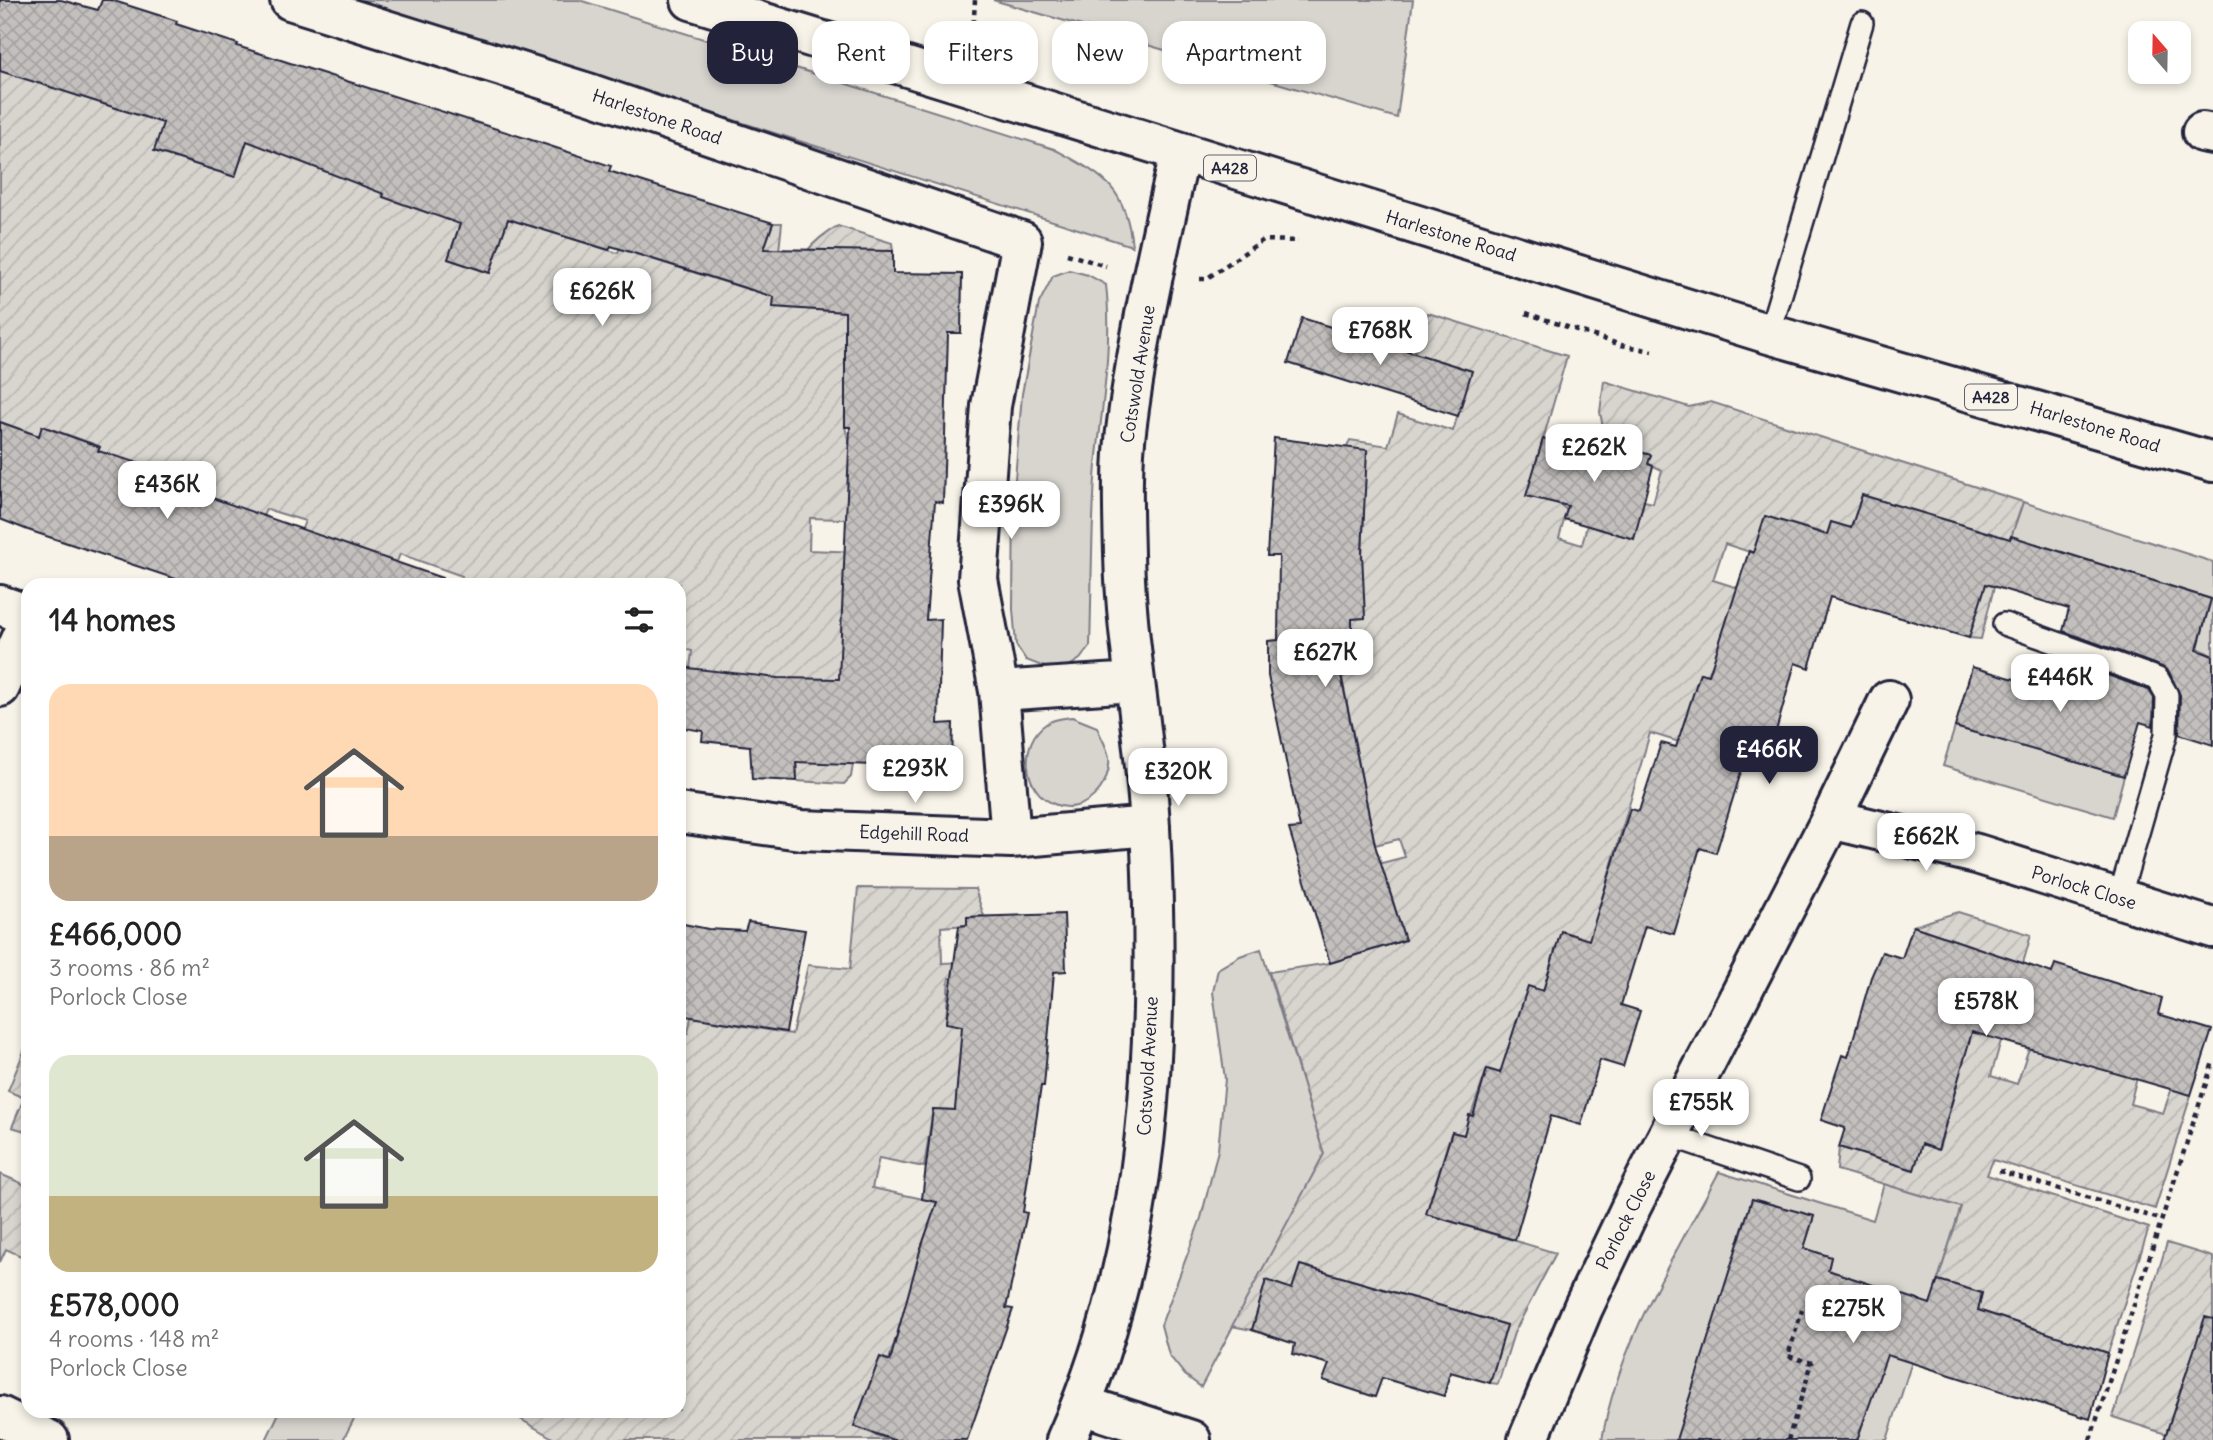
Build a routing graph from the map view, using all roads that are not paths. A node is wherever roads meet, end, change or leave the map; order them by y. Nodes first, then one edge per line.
1 (290, 0) edge
2 (691, 0) edge
3 (1862, 23) dead end
4 (1180, 153) junction
5 (1769, 334) junction
6 (2213, 462) edge
7 (0, 605) edge
8 (21, 612) edge
9 (2004, 624) dead end
10 (21, 640) edge
11 (1133, 682) junction
12 (0, 687) edge
13 (999, 691) junction
14 (1889, 700) dead end
15 (686, 814) edge
16 (1831, 819) junction
17 (1150, 826) junction
18 (1011, 838) junction
19 (2119, 899) junction
20 (2213, 928) edge
21 (1669, 1135) junction
22 (1799, 1179) dead end
23 (1082, 1405) junction
24 (0, 1416) edge
25 (49, 1440) edge
26 (1066, 1440) edge
27 (1191, 1440) edge
28 (1528, 1440) edge

1 - 13 street, Harlestone Road
2 - 4 street, Harlestone Road / A428
3 - 5 lane
4 - 5 street, Harlestone Road / A428
4 - 11 street, Cotswold Avenue
5 - 6 street, Harlestone Road / A428
7 - 8 street
9 - 19 lane
10 - 12 street
11 - 13 street
11 - 17 street, Cotswold Avenue
13 - 18 street
14 - 16 street, Porlock Close
15 - 18 street, Edgehill Road
16 - 19 street, Porlock Close
16 - 21 street, Porlock Close
17 - 18 street, Edgehill Road
17 - 23 street, Cotswold Avenue
19 - 20 street, Porlock Close
21 - 22 lane
21 - 28 street, Porlock Close
23 - 26 street, Cotswold Avenue
23 - 27 street
24 - 25 street

